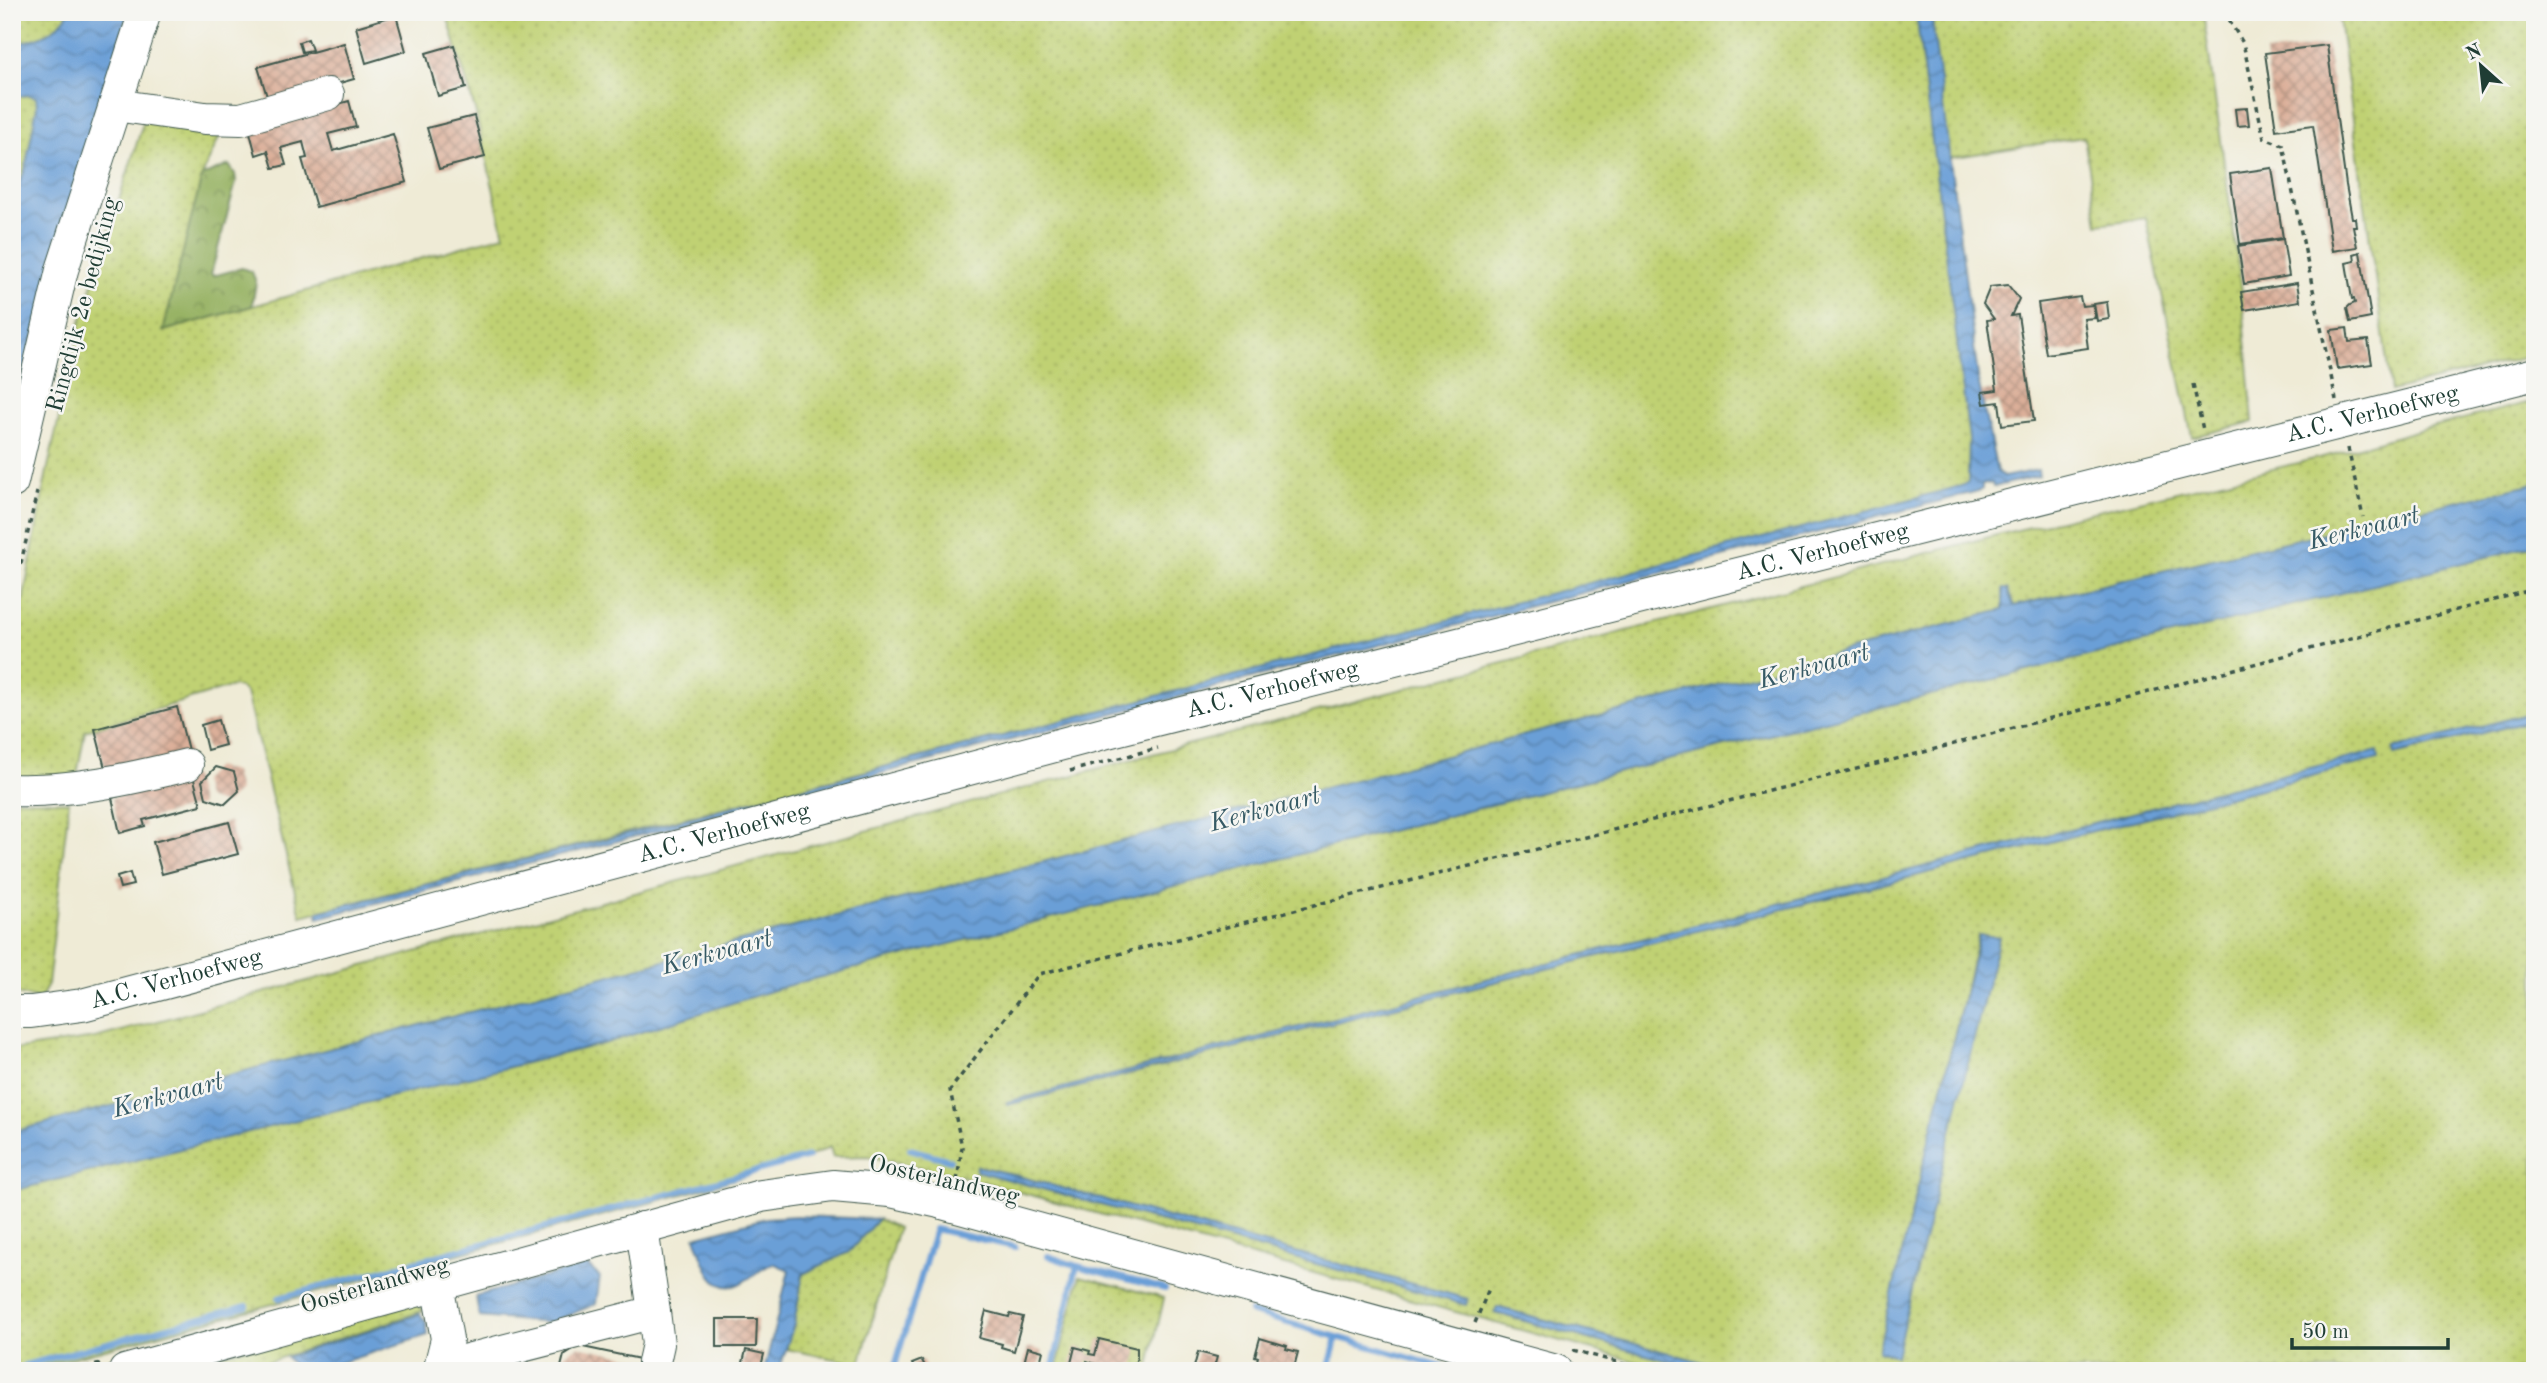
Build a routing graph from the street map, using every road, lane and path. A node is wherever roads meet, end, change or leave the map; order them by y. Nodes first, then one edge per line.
1 (145, 12) edge
2 (2224, 12) edge
3 (328, 94) dead end
4 (115, 105) junction
5 (2535, 374) edge
6 (2193, 384) dead end
7 (2340, 423) junction
8 (2204, 431) dead end
9 (26, 482) edge
10 (2363, 517) dead end
11 (2535, 589) edge
12 (12, 603) edge
13 (187, 765) dead end
14 (12, 790) edge
15 (12, 1012) edge
16 (952, 1188) junction
17 (642, 1228) junction
18 (437, 1284) junction
19 (1490, 1286) dead end
20 (654, 1312) junction
21 (1479, 1314) dead end
22 (1562, 1360) edge
23 (654, 1362) dead end
24 (114, 1367) edge
25 (436, 1370) edge
26 (76, 1371) edge
27 (1649, 1371) edge

1 - 4 street, Ringdijk 2e bedijking
2 - 7 path
3 - 4 street
4 - 9 street, Ringdijk 2e bedijking
5 - 7 street, A.C. Verhoefweg
6 - 8 path
7 - 10 path
7 - 15 street, A.C. Verhoefweg
9 - 12 path
11 - 16 path
13 - 14 street
16 - 17 street, Oosterlandweg
16 - 22 street, Oosterlandweg
17 - 18 street, Oosterlandweg
17 - 20 street
18 - 24 street, Oosterlandweg
18 - 25 street
19 - 21 path
20 - 23 street
20 - 25 street
22 - 27 path
24 - 26 path

